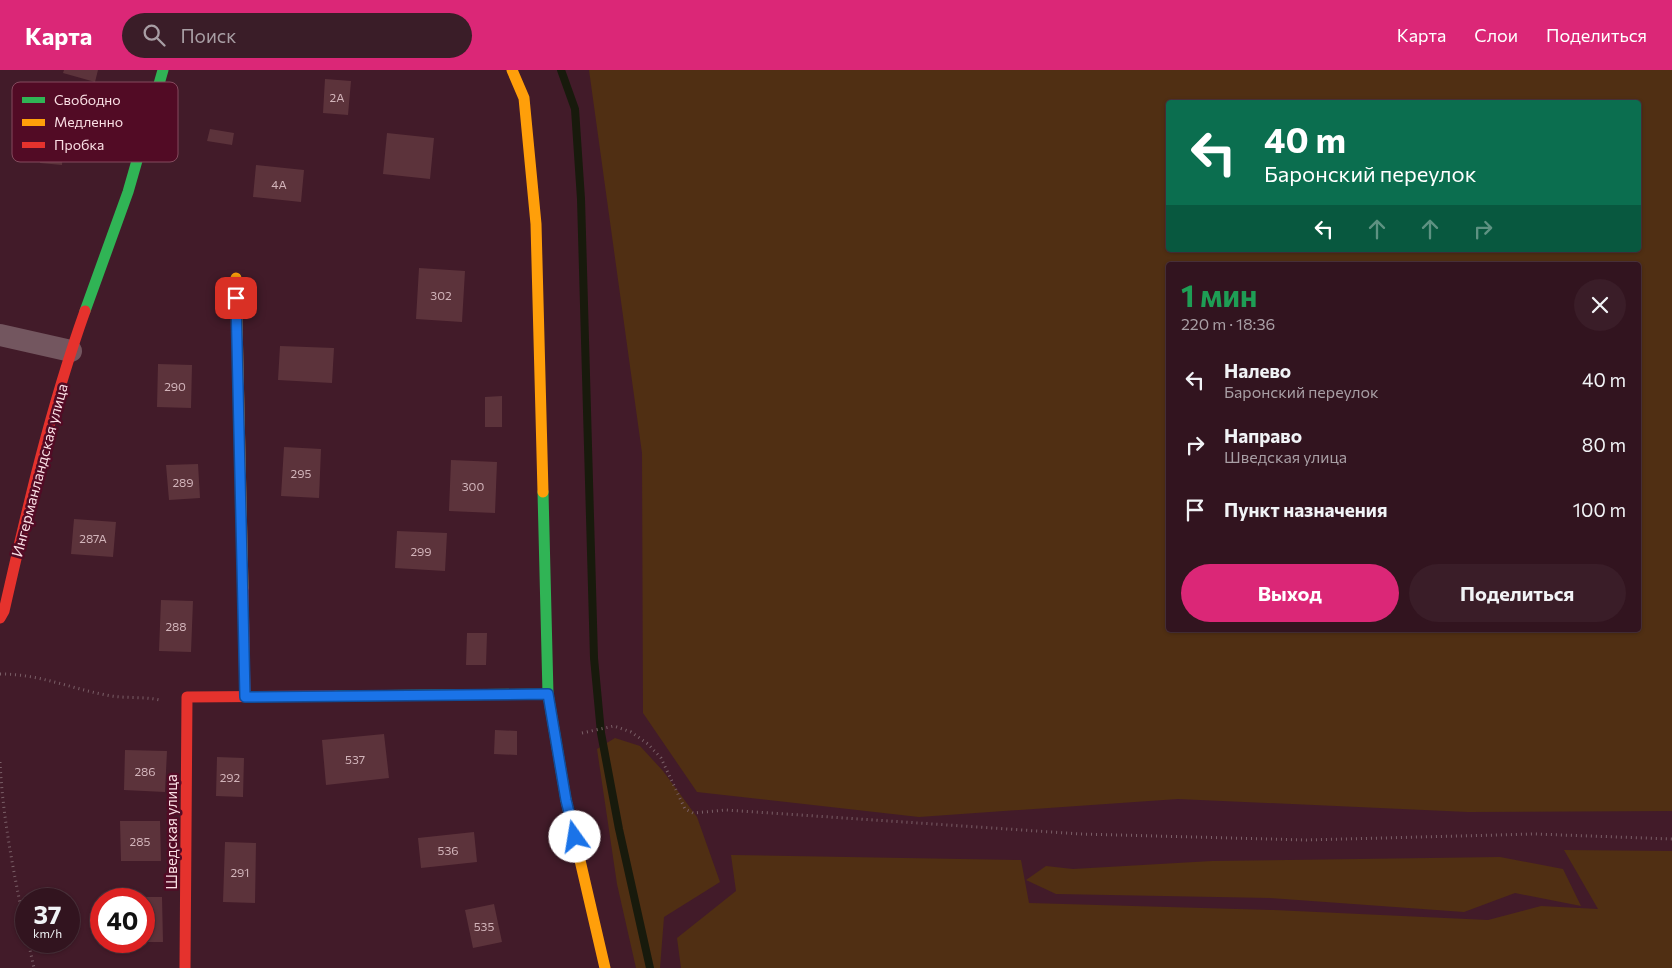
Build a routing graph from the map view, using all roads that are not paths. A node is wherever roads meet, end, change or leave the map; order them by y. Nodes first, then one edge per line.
1 (512, 70) edge
2 (137, 162) edge
3 (236, 278) dead end
4 (0, 335) edge
5 (71, 351) junction
6 (0, 618) edge
7 (548, 694) junction
8 (245, 697) junction
9 (186, 968) edge
10 (605, 968) edge

1 - 7 street
2 - 5 street, Ингерманландская улица
3 - 8 street
4 - 5 street
5 - 6 street, Ингерманландская улица
7 - 8 street
7 - 10 street
8 - 9 street, Шведская улица

